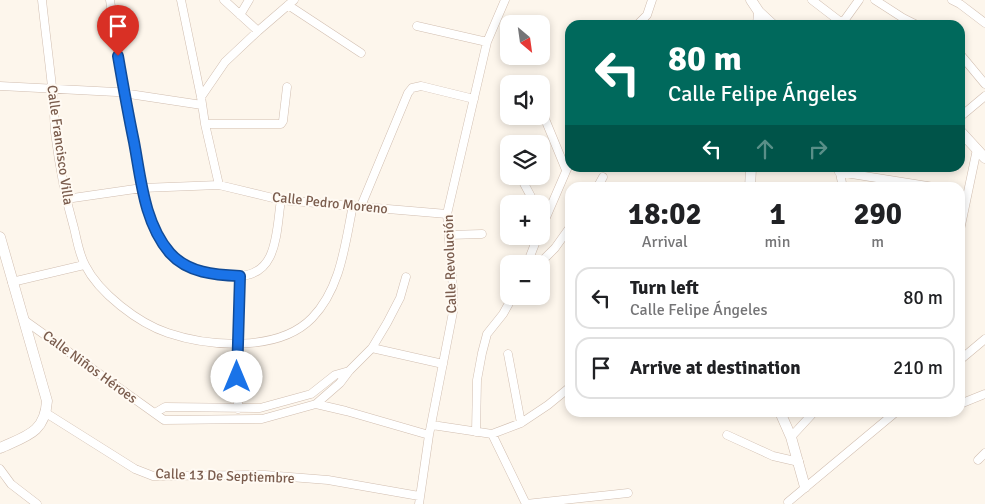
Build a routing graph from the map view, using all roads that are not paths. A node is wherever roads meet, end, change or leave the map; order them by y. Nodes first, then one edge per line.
1 (42, 0) edge
2 (110, 0) edge
3 (181, 0) edge
4 (224, 0) edge
5 (249, 0) edge
6 (505, 0) edge
7 (652, 0) edge
8 (751, 0) edge
9 (812, 0) edge
10 (859, 0) edge
11 (875, 0) edge
12 (952, 0) edge
13 (291, 3) edge
14 (759, 12) junction
15 (240, 15) junction
16 (642, 20) edge
17 (758, 20) edge
18 (768, 20) edge
19 (837, 20) edge
20 (845, 20) edge
21 (907, 20) edge
22 (985, 23) edge
23 (417, 26) dead end
24 (258, 31) junction
25 (488, 42) junction
26 (361, 53) dead end
27 (965, 60) edge
28 (985, 84) edge
29 (0, 86) edge
30 (287, 87) dead end
31 (52, 88) junction
32 (124, 93) junction
33 (985, 96) edge
34 (474, 99) junction
35 (202, 101) junction
36 (965, 113) edge
37 (205, 124) junction
38 (547, 125) edge
39 (965, 136) edge
40 (977, 149) junction
41 (985, 158) edge
42 (565, 168) edge
43 (565, 172) edge
44 (850, 172) edge
45 (603, 178) dead end
46 (601, 182) edge
47 (906, 182) edge
48 (219, 185) junction
49 (965, 185) edge
50 (142, 188) junction
51 (66, 199) junction
52 (281, 200) junction
53 (550, 203) edge
54 (357, 206) junction
55 (447, 214) junction
56 (449, 234) junction
57 (482, 234) dead end
58 (565, 234) edge
59 (0, 237) edge
60 (549, 255) edge
61 (84, 265) junction
62 (240, 276) junction
63 (406, 277) dead end
64 (12, 282) junction
65 (508, 305) edge
66 (24, 320) junction
67 (985, 339) edge
68 (237, 345) junction
69 (372, 348) junction
70 (508, 354) dead end
71 (965, 356) edge
72 (444, 364) junction
73 (349, 371) junction
74 (565, 391) edge
75 (985, 394) edge
76 (965, 402) edge
77 (316, 404) junction
78 (238, 409) junction
79 (46, 413) junction
80 (155, 413) junction
81 (782, 417) edge
82 (809, 417) edge
83 (890, 417) edge
84 (521, 423) junction
85 (432, 426) junction
86 (476, 432) junction
87 (492, 434) junction
88 (429, 435) junction
89 (727, 435) dead end
90 (791, 437) junction
91 (0, 448) edge
92 (985, 453) edge
93 (978, 460) dead end
94 (799, 462) junction
95 (0, 469) edge
96 (805, 487) junction
97 (628, 493) dead end
98 (419, 500) edge
99 (788, 502) dead end
100 (37, 504) edge
101 (526, 504) edge

1 - 31 street, Calle Francisco Villa
2 - 32 street
3 - 35 street
4 - 15 street
5 - 15 street
6 - 25 street, Calle Revolución
7 - 16 street
8 - 14 street
9 - 19 street
10 - 20 street
11 - 21 street
12 - 22 street
13 - 24 street
13 - 26 street
14 - 17 street
14 - 18 street
15 - 24 street
23 - 25 street
24 - 35 street
25 - 34 street, Calle Revolución
27 - 28 street
29 - 31 street
30 - 37 street
31 - 32 street
31 - 51 street, Calle Francisco Villa
32 - 35 street
32 - 50 street
33 - 36 street
34 - 54 street, Calle Francisco Villa
34 - 55 street, Calle Revolución
35 - 37 street
37 - 48 street
38 - 42 street
39 - 40 street
40 - 41 street
40 - 49 street
43 - 53 street
44 - 47 street
45 - 46 street
48 - 50 street, Calle Pedro Moreno
48 - 52 street, Calle Pedro Moreno
50 - 51 street, Calle Pedro Moreno
50 - 62 street
51 - 61 street, Calle Francisco Villa
52 - 54 street, Calle Pedro Moreno
52 - 62 street
54 - 55 street, Calle Pedro Moreno
54 - 68 street, Calle Francisco Villa
55 - 56 street, Calle Revolución
56 - 57 street
56 - 72 street, Calle Revolución
58 - 60 street
59 - 64 street
61 - 64 street
61 - 68 street, Calle Francisco Villa
62 - 68 street
63 - 69 street, Calle Niños Héroes
64 - 66 street
65 - 86 street
66 - 79 street
66 - 80 street, Calle Niños Héroes
67 - 71 street
68 - 78 street
69 - 72 street
69 - 73 street, Calle Niños Héroes
70 - 84 street
72 - 85 street, Calle Revolución
73 - 77 street, Calle Niños Héroes
73 - 78 street, Calle Niños Héroes
74 - 84 street
75 - 76 street
77 - 80 street, Calle Niños Héroes
77 - 88 street
78 - 80 street, Calle Niños Héroes
79 - 91 street
79 - 98 street, Calle 13 De Septiembre
81 - 90 street
82 - 90 street
83 - 96 street
84 - 87 street
85 - 86 street
85 - 88 street, Calle Revolución
86 - 87 street
87 - 101 street
88 - 98 street, Calle Revolución
89 - 94 street
90 - 94 street
92 - 93 street
94 - 96 street
95 - 100 street
96 - 99 street
97 - 101 street

